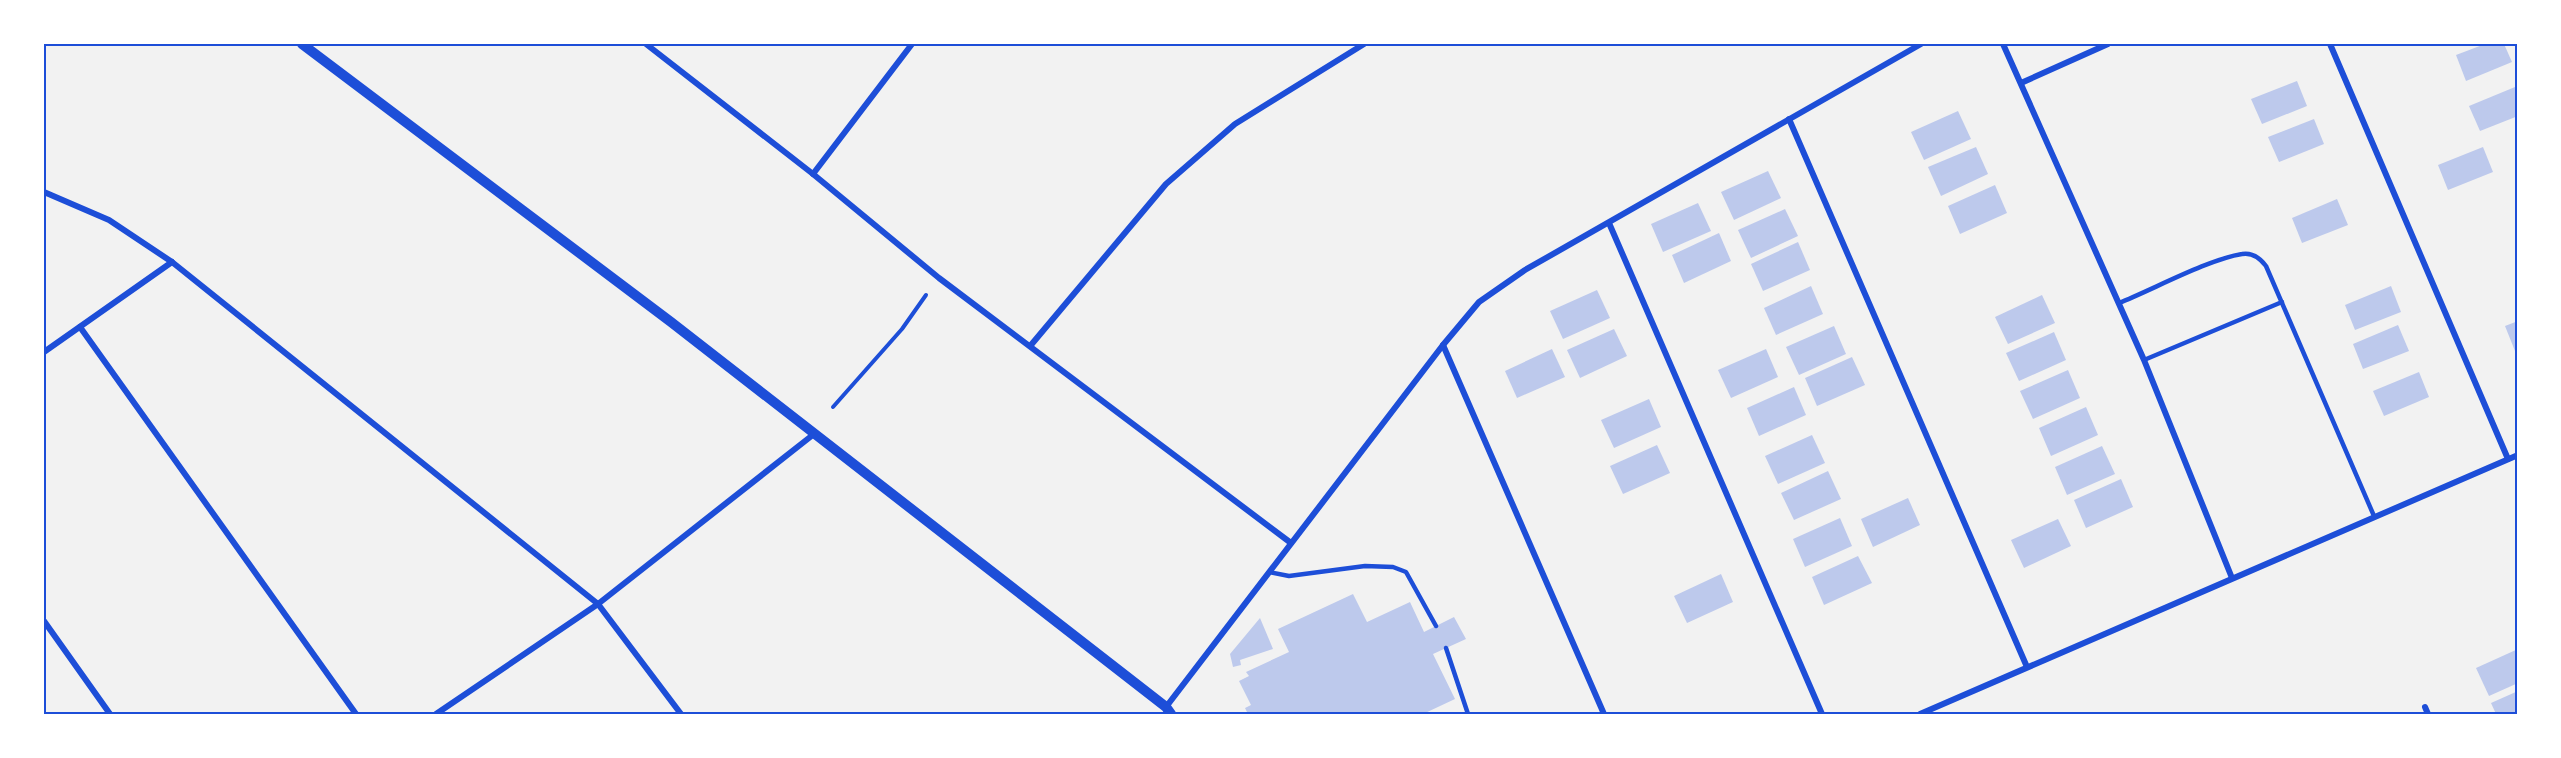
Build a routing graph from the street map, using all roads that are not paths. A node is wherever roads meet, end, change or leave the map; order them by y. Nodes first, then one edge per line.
1 (302, 44) edge
2 (646, 44) edge
3 (912, 44) edge
4 (1364, 44) edge
5 (1921, 44) edge
6 (2003, 44) edge
7 (2108, 44) edge
8 (2330, 44) edge
9 (2021, 83) junction
10 (1789, 119) junction
11 (813, 174) junction
12 (44, 192) edge
13 (1609, 223) junction
14 (171, 262) junction
15 (2282, 302) junction
16 (2119, 303) junction
17 (80, 327) junction
18 (1031, 345) junction
19 (1443, 345) junction
20 (44, 352) edge
21 (2144, 360) junction
22 (814, 434) junction
23 (2517, 454) edge
24 (2508, 459) junction
25 (2374, 516) junction
26 (1291, 543) junction
27 (1269, 573) junction
28 (2232, 578) junction
29 (598, 603) junction
30 (44, 621) edge
31 (1436, 626) dead end
32 (1446, 648) dead end
33 (2027, 667) junction
34 (2424, 706) dead end
35 (1168, 711) edge
36 (110, 714) edge
37 (356, 714) edge
38 (436, 714) edge
39 (681, 714) edge
40 (1468, 714) edge
41 (1604, 714) edge
42 (1822, 714) edge
43 (1920, 714) edge
44 (2428, 714) edge

1 - 22 street
2 - 11 street
3 - 11 street
4 - 18 street
5 - 10 street
6 - 9 street
7 - 9 street
8 - 24 street
9 - 16 street
10 - 13 street
10 - 33 street
11 - 18 street
12 - 14 street
13 - 19 street
13 - 42 street
14 - 17 street
14 - 29 street
15 - 16 lane
15 - 21 lane
15 - 25 lane
16 - 21 street
17 - 20 street
17 - 37 street
18 - 26 street
19 - 26 street
19 - 41 street
21 - 28 street
22 - 29 street
22 - 35 street
23 - 24 street
24 - 25 street
25 - 28 street
26 - 27 street
27 - 31 lane
27 - 35 street
28 - 33 street
29 - 38 street
29 - 39 street
30 - 36 street
32 - 40 lane
33 - 43 street
34 - 44 street

